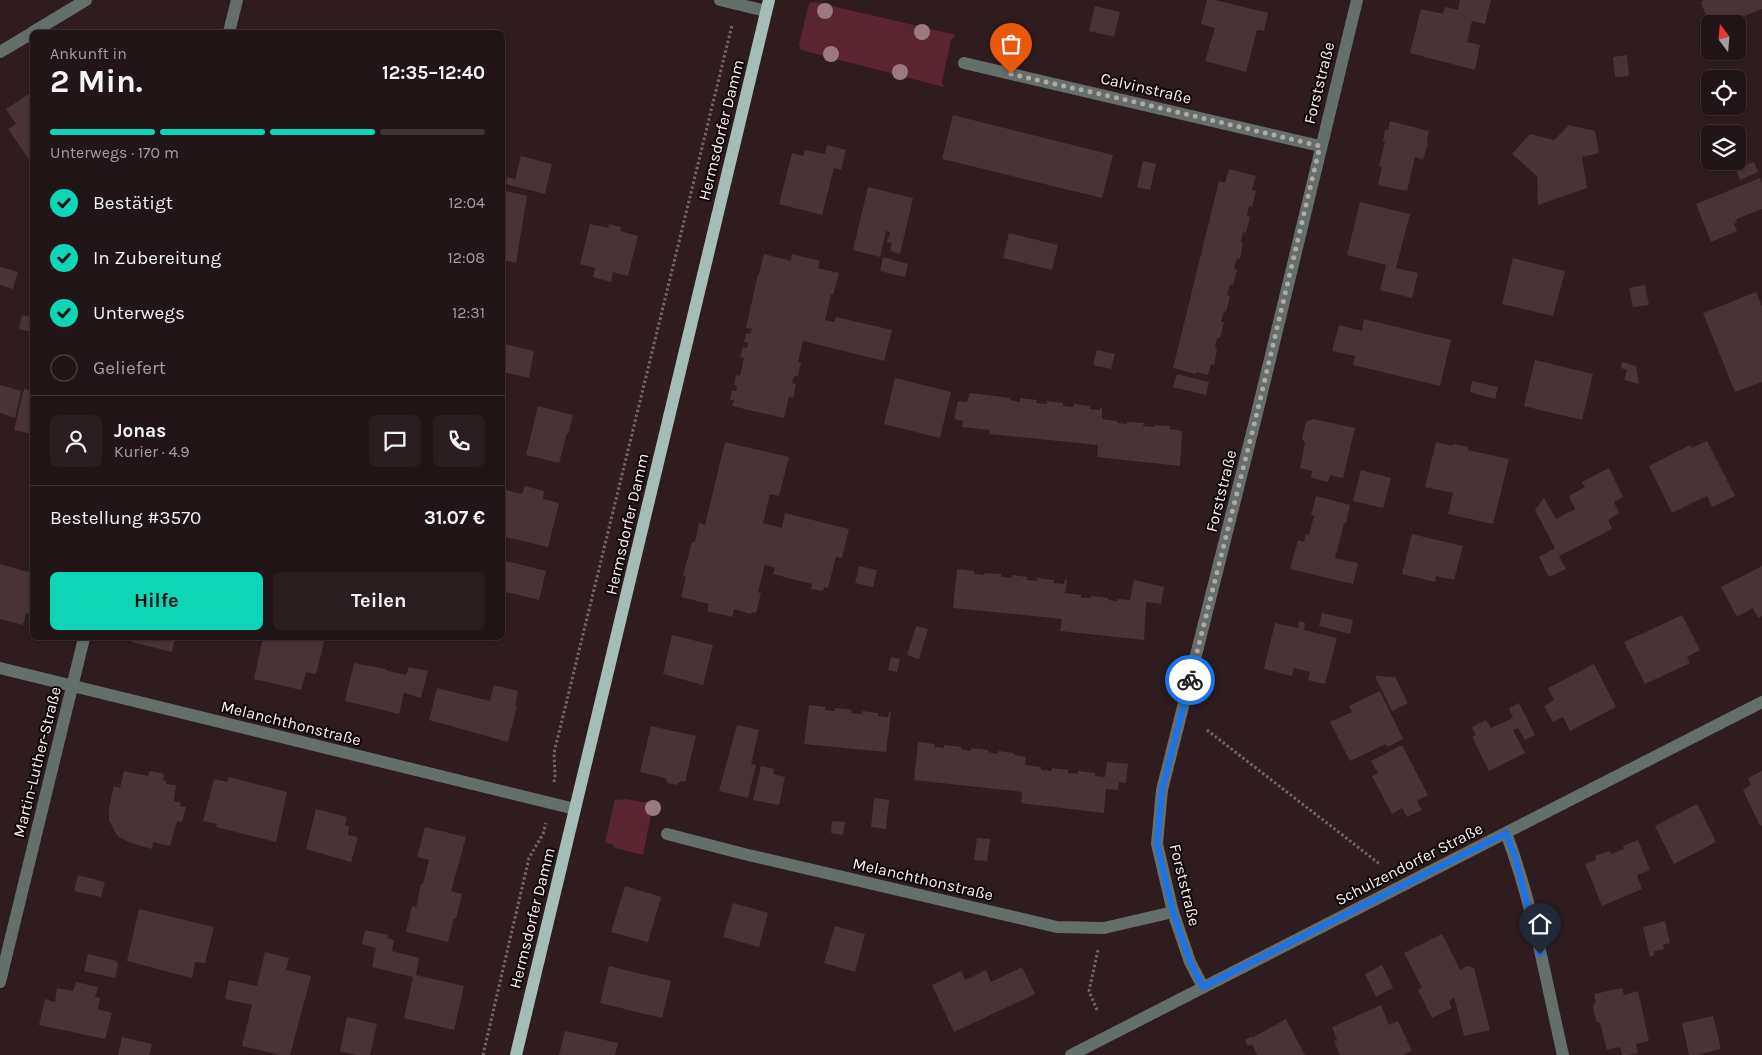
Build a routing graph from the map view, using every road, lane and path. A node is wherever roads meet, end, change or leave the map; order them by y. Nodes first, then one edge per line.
1 (86, 0) edge
2 (237, 0) edge
3 (720, 0) edge
4 (1357, 0) edge
5 (738, 4) junction
6 (768, 5) edge
7 (36, 30) edge
8 (230, 30) edge
9 (30, 34) edge
10 (0, 52) edge
11 (964, 63) dead end
12 (1320, 146) junction
13 (84, 640) edge
14 (0, 668) edge
15 (73, 685) junction
16 (1762, 702) edge
17 (1207, 730) dead end
18 (550, 803) junction
19 (575, 809) junction
20 (1506, 833) junction
21 (668, 834) dead end
22 (1381, 865) dead end
23 (1173, 912) junction
24 (1098, 950) dead end
25 (0, 982) edge
26 (1203, 987) junction
27 (1097, 1010) dead end
28 (483, 1055) edge
29 (516, 1055) edge
30 (1070, 1055) edge
31 (1563, 1055) edge

1 - 7 street
2 - 8 street
3 - 5 street
4 - 12 street, Forststraße
5 - 6 street
5 - 18 path
6 - 19 main road, Hermsdorfer Damm
9 - 10 street
11 - 12 street, Calvinstraße
12 - 23 street, Forststraße
13 - 15 street, Martin-Luther-Straße
14 - 15 street, Melanchthonstraße
15 - 18 street, Melanchthonstraße
15 - 25 street, Martin-Luther-Straße
16 - 20 street, Schulzendorfer Straße
17 - 22 path
18 - 19 street, Melanchthonstraße
18 - 28 path
19 - 29 main road, Hermsdorfer Damm
20 - 26 street, Schulzendorfer Straße
20 - 31 street
21 - 23 street, Melanchthonstraße
23 - 26 street, Forststraße
24 - 27 path
26 - 30 street, Schulzendorfer Straße

